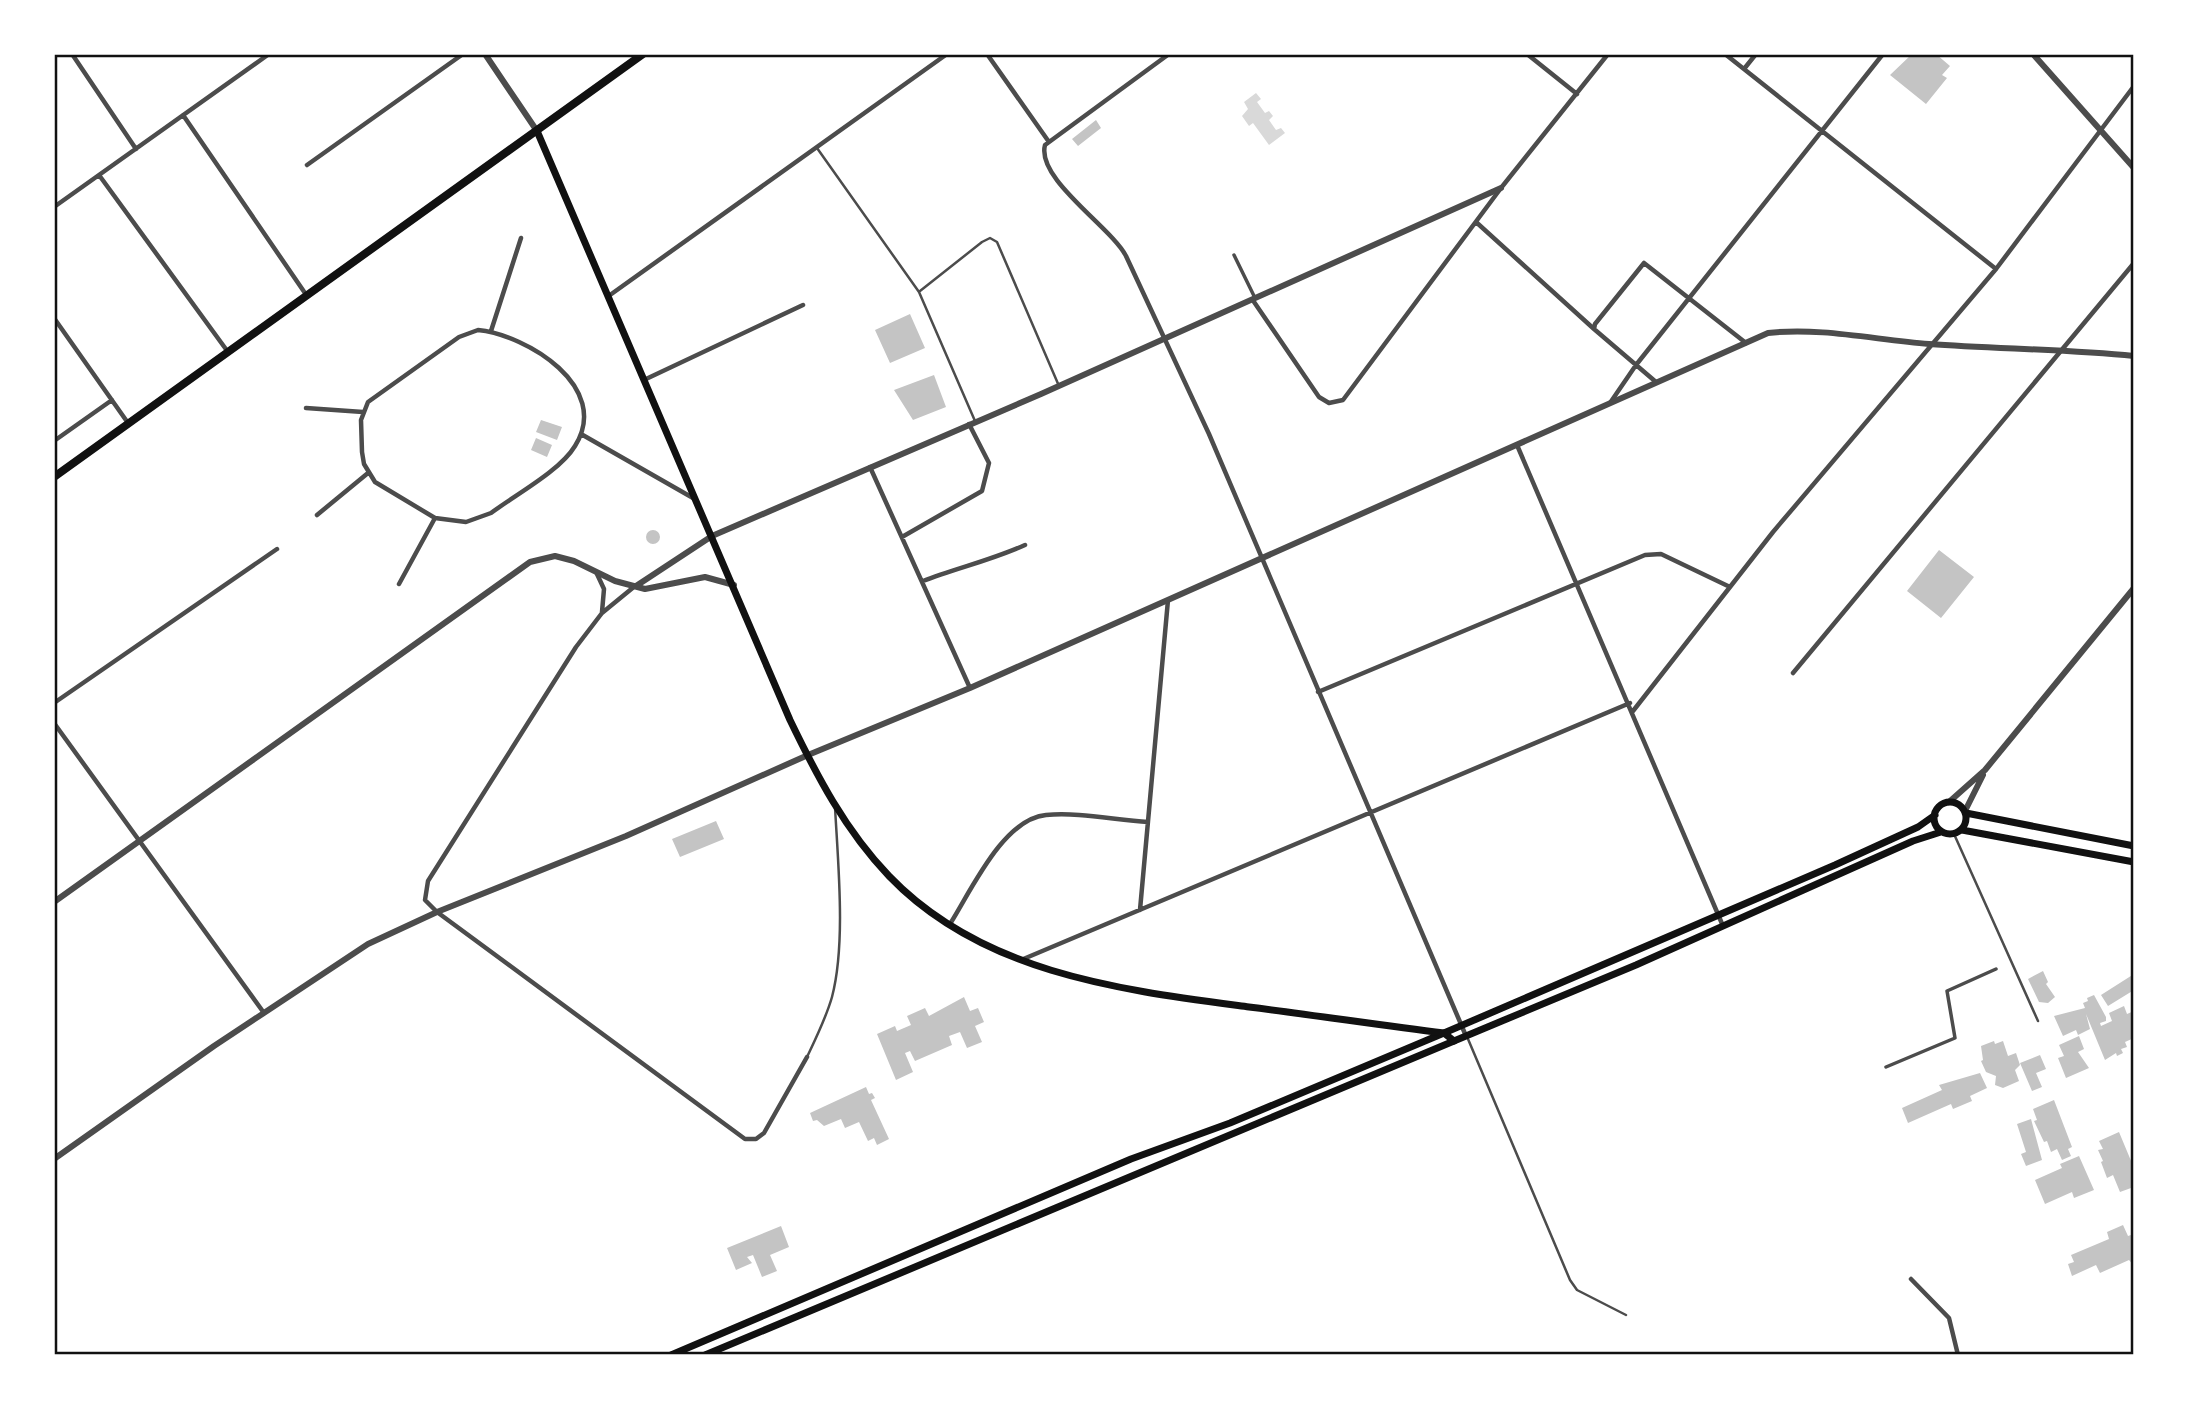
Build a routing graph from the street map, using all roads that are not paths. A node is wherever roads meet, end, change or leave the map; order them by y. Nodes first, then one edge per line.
1 (72, 54) edge
2 (269, 54) edge
3 (463, 54) edge
4 (485, 54) edge
5 (643, 54) edge
6 (947, 54) edge
7 (987, 54) edge
8 (1169, 54) edge
9 (1527, 54) edge
10 (1608, 54) edge
11 (1725, 54) edge
12 (1756, 54) edge
13 (1883, 54) edge
14 (2033, 54) edge
15 (1744, 69) junction
16 (2134, 86) edge
17 (1577, 94) junction
18 (183, 116) junction
19 (2099, 130) junction
20 (537, 131) junction
21 (1821, 132) junction
22 (1049, 142) junction
23 (817, 148) junction
24 (136, 149) junction
25 (307, 165) dead end
26 (2134, 167) edge
27 (99, 175) junction
28 (1501, 188) junction
29 (54, 207) edge
30 (1476, 222) junction
31 (521, 238) dead end
32 (1234, 255) dead end
33 (2134, 263) edge
34 (1996, 269) junction
35 (919, 292) junction
36 (610, 295) junction
37 (308, 296) junction
38 (1253, 299) junction
39 (1690, 300) junction
40 (803, 305) dead end
41 (54, 318) edge
42 (1594, 329) junction
43 (491, 331) junction
44 (1166, 338) junction
45 (1746, 343) junction
46 (1930, 344) junction
47 (2063, 349) junction
48 (229, 352) junction
49 (2134, 356) edge
50 (1636, 365) junction
51 (646, 379) junction
52 (1657, 383) junction
53 (1059, 386) junction
54 (112, 400) junction
55 (1608, 405) junction
56 (306, 408) dead end
57 (363, 412) junction
58 (972, 423) junction
59 (129, 424) junction
60 (581, 434) junction
61 (54, 441) edge
62 (1517, 445) junction
63 (870, 466) junction
64 (368, 473) junction
65 (54, 477) edge
66 (698, 501) junction
67 (317, 514) dead end
68 (435, 517) junction
69 (712, 536) junction
70 (902, 537) junction
71 (1025, 545) dead end
72 (277, 549) dead end
73 (1262, 557) junction
74 (596, 573) junction
75 (923, 581) junction
76 (399, 584) dead end
77 (1578, 584) junction
78 (636, 586) junction
79 (735, 586) junction
80 (1730, 587) junction
81 (2134, 588) edge
82 (1168, 600) junction
83 (602, 613) junction
84 (1793, 673) dead end
85 (970, 688) junction
86 (1318, 692) junction
87 (54, 703) edge
88 (1630, 703) junction
89 (1633, 711) junction
90 (54, 723) edge
91 (808, 755) junction
92 (1985, 770) junction
93 (1949, 802) junction
94 (835, 807) junction
95 (1965, 812) junction
96 (1369, 813) junction
97 (1935, 815) junction
98 (1148, 822) junction
99 (1941, 832) junction
100 (1958, 832) junction
101 (140, 841) junction
102 (2134, 846) edge
103 (2134, 862) edge
104 (54, 902) edge
105 (1140, 910) junction
106 (436, 912) junction
107 (1718, 914) junction
108 (950, 924) junction
109 (1723, 926) junction
110 (1020, 961) junction
111 (1996, 969) dead end
112 (264, 1013) junction
113 (2038, 1021) dead end
114 (1462, 1026) junction
115 (1444, 1033) junction
116 (1466, 1036) junction
117 (1454, 1041) junction
118 (807, 1057) joint
119 (1886, 1067) dead end
120 (1230, 1123) junction
121 (1234, 1134) junction
122 (54, 1159) edge
123 (1131, 1160) junction
124 (1136, 1172) junction
125 (1074, 1184) junction
126 (1080, 1197) junction
127 (912, 1251) junction
128 (918, 1265) junction
129 (1910, 1279) dead end
130 (1626, 1315) dead end
131 (719, 1334) junction
132 (724, 1346) junction
133 (671, 1355) edge
134 (705, 1355) edge
135 (1958, 1355) edge

1 - 24 street
2 - 18 street
3 - 25 street
4 - 20 street
5 - 20 highway
6 - 23 street
7 - 22 street
8 - 22 street
9 - 17 street
10 - 17 street
11 - 15 street
12 - 15 street
13 - 21 street
14 - 19 street
15 - 21 street
16 - 19 street
17 - 28 street
18 - 24 street
18 - 37 street
19 - 26 street
19 - 34 street
20 - 36 main road
20 - 37 highway
21 - 34 street
21 - 39 street
22 - 44 street
23 - 35 lane
23 - 36 street
24 - 27 street
27 - 29 street
27 - 48 street
28 - 30 street
28 - 38 street
30 - 38 street
30 - 42 street
31 - 43 street
32 - 38 street
33 - 47 street
34 - 46 street
35 - 53 lane
35 - 58 lane
36 - 51 main road
37 - 48 highway
38 - 44 street
39 - 42 street
39 - 45 street
39 - 50 street
40 - 51 street
41 - 54 street
42 - 50 street
43 - 57 street
43 - 60 street
44 - 53 street
44 - 73 street
45 - 46 street
45 - 52 street
46 - 47 street
46 - 80 street
47 - 49 street
47 - 84 street
48 - 59 highway
50 - 52 street
50 - 55 street
51 - 66 main road
52 - 55 street
53 - 58 street
54 - 59 street
54 - 61 street
55 - 62 street
56 - 57 street
57 - 64 street
58 - 63 street
58 - 70 street
59 - 65 highway
60 - 66 street
60 - 68 street
62 - 73 street
62 - 77 street
63 - 69 street
63 - 70 street
64 - 67 street
64 - 68 street
66 - 69 main road
68 - 76 street
69 - 78 street
69 - 79 main road
70 - 75 street
71 - 75 street
72 - 87 street
73 - 82 street
73 - 86 street
74 - 78 street
74 - 83 street
74 - 101 street
75 - 85 street
77 - 80 street
77 - 86 street
77 - 88 street
78 - 79 street
78 - 83 street
79 - 91 main road
80 - 89 street
81 - 92 street
82 - 85 street
82 - 98 street
83 - 106 street
85 - 91 street
86 - 96 street
88 - 89 street
88 - 96 street
89 - 107 street
90 - 101 street
91 - 94 main road
91 - 106 street
92 - 93 street
92 - 95 street
93 - 95 main road
93 - 97 main road
94 - 108 main road
94 - 118 lane
95 - 100 main road
95 - 102 main road
96 - 105 street
96 - 114 street
97 - 99 main road
97 - 107 main road
98 - 105 street
98 - 108 street
99 - 100 main road
99 - 109 main road
100 - 103 main road
100 - 113 lane
101 - 104 street
101 - 112 street
105 - 110 street
106 - 112 street
106 - 118 street
107 - 109 street
107 - 114 main road
108 - 110 main road
109 - 116 main road
110 - 115 main road
111 - 119 street
112 - 122 street
114 - 115 main road
114 - 116 street
115 - 117 main road
115 - 120 main road
116 - 117 main road
116 - 130 lane
117 - 121 main road
120 - 121 main road
120 - 123 main road
121 - 124 main road
123 - 124 main road
123 - 125 main road
124 - 126 main road
125 - 126 main road
125 - 127 main road
126 - 128 main road
127 - 128 main road
127 - 131 main road
128 - 132 main road
129 - 135 street
131 - 132 main road
131 - 133 main road
132 - 134 main road

